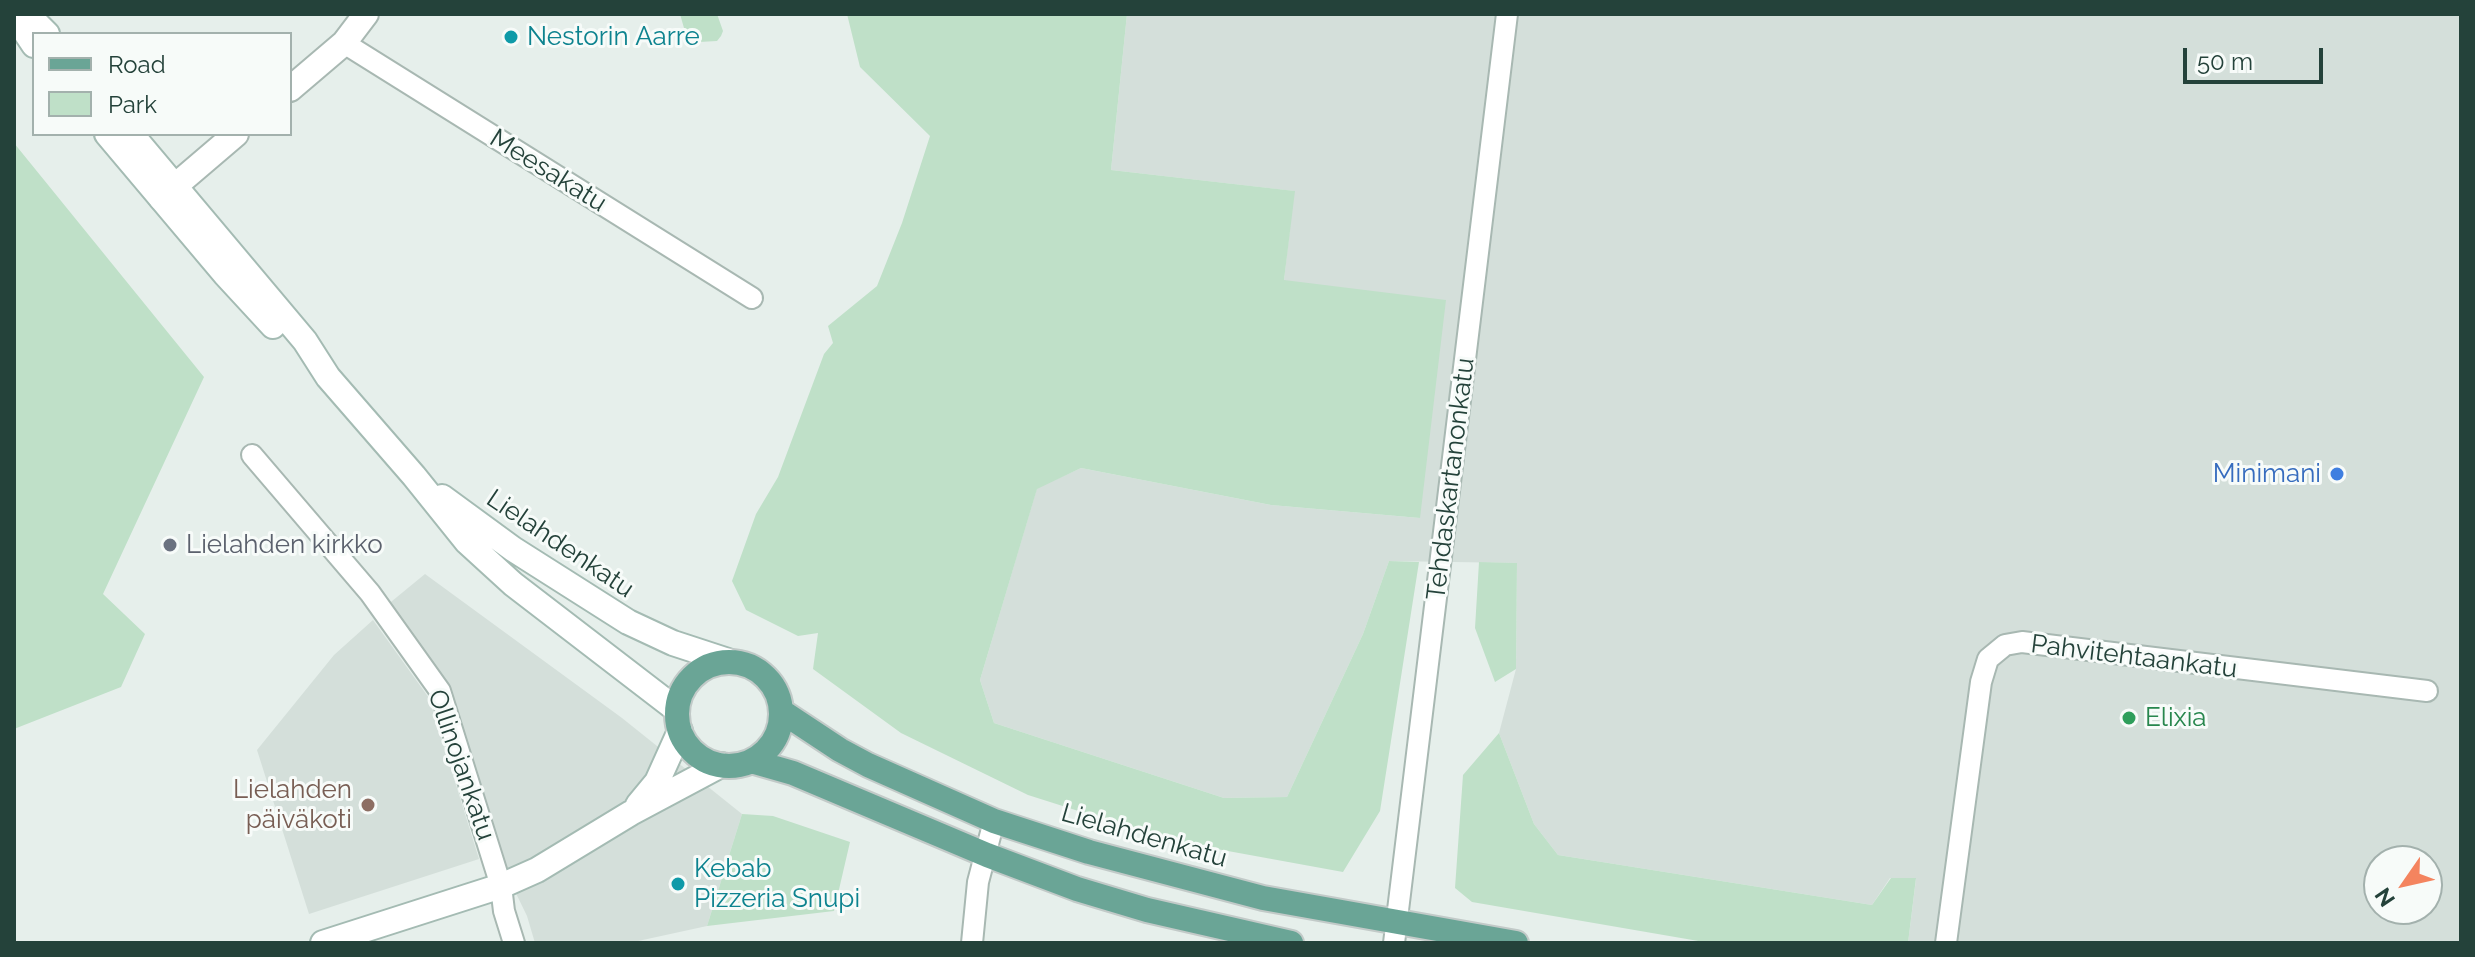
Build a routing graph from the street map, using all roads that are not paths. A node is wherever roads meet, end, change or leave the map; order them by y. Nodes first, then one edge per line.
1 (27, 14) edge
2 (366, 14) edge
3 (1507, 14) edge
4 (14, 15) edge
5 (45, 32) edge
6 (32, 42) edge
7 (344, 43) junction
8 (292, 87) edge
9 (109, 136) edge
10 (132, 136) edge
11 (234, 136) edge
12 (168, 192) junction
13 (752, 298) dead end
14 (252, 455) dead end
15 (414, 476) junction
16 (728, 661) junction
17 (2427, 691) dead end
18 (781, 711) junction
19 (679, 721) junction
20 (751, 761) junction
21 (721, 765) junction
22 (631, 813) junction
23 (994, 821) junction
24 (987, 855) junction
25 (501, 886) junction
26 (1396, 933) edge
27 (323, 943) edge
28 (514, 943) edge
29 (972, 943) edge
30 (1291, 943) edge
31 (1516, 943) edge
32 (1946, 943) edge

1 - 5 main road
2 - 7 main road
3 - 26 street, Tehdaskartanonkatu
4 - 6 main road
7 - 8 main road
7 - 13 street, Meesakatu
9 - 12 main road, Lielahdenkatu
10 - 12 main road, Lielahdenkatu
11 - 12 main road
12 - 15 main road, Lielahdenkatu
14 - 25 street, Ollinojankatu
15 - 16 main road, Lielahdenkatu
15 - 19 main road, Lielahdenkatu
16 - 18 main road
16 - 19 main road
17 - 32 street, Pahvitehtaankatu
18 - 20 main road
18 - 23 main road, Lielahdenkatu
19 - 21 main road
19 - 22 main road
20 - 21 main road
20 - 24 main road
21 - 22 main road
22 - 25 main road
23 - 24 street
23 - 26 main road, Lielahdenkatu
24 - 29 street
24 - 30 main road
25 - 27 main road
25 - 28 street, Ollinojankatu
26 - 31 main road, Lielahdenkatu

